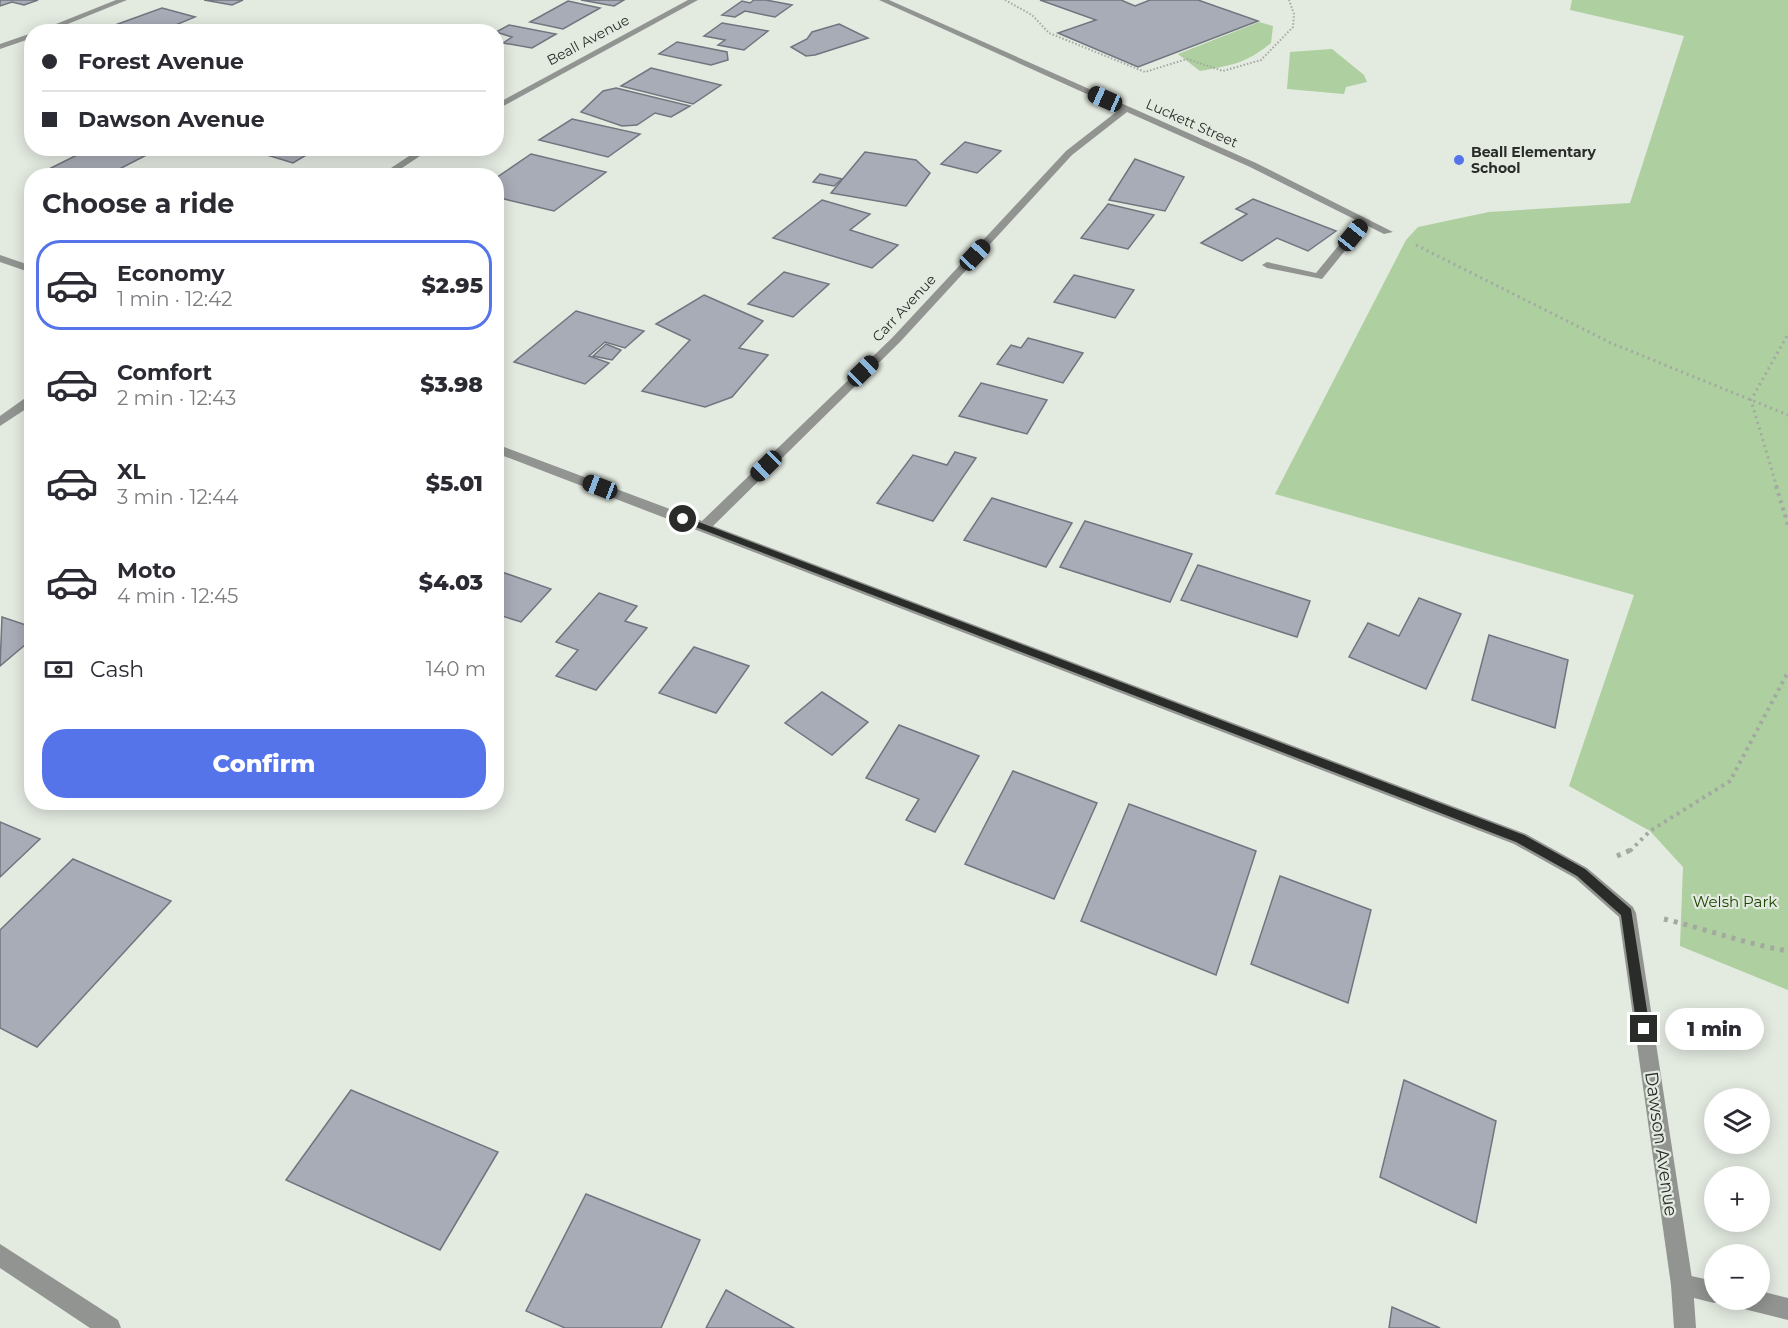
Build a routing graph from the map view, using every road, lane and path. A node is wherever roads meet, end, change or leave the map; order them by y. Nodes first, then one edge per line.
1 (123, 0) edge
2 (694, 0) edge
3 (883, 0) edge
4 (1005, 0) edge
5 (1289, 0) edge
6 (61, 24) edge
7 (24, 38) edge
8 (0, 47) edge
9 (504, 104) edge
10 (1125, 109) junction
11 (415, 156) edge
12 (395, 168) edge
13 (1365, 220) junction
14 (1388, 232) joint
15 (0, 258) edge
16 (1266, 265) dead end
17 (24, 267) edge
18 (1788, 334) edge
19 (1751, 400) junction
20 (24, 405) edge
21 (1788, 415) edge
22 (0, 422) edge
23 (504, 451) edge
24 (1788, 525) edge
25 (704, 527) junction
26 (1788, 672) edge
27 (1581, 873) junction
28 (1626, 913) junction
29 (1788, 951) edge
30 (0, 1255) edge
31 (1682, 1285) junction
32 (1704, 1290) edge
33 (1770, 1305) edge
34 (1788, 1309) edge
35 (110, 1328) edge
36 (1685, 1328) edge

1 - 6 street
2 - 9 street, Beall Avenue
3 - 10 street, Luckett Street
4 - 5 path
7 - 8 street
10 - 13 street, Luckett Street
10 - 25 street, Carr Avenue
11 - 12 street
13 - 14 street, Luckett Street
13 - 16 street
14 - 19 path
15 - 17 street
18 - 19 path
19 - 21 path
19 - 24 path
20 - 22 street
23 - 25 street
25 - 27 street
26 - 27 path
27 - 28 street
28 - 29 path
28 - 31 street, Dawson Avenue
30 - 35 street
31 - 32 street
31 - 36 street, Dawson Avenue
33 - 34 street

